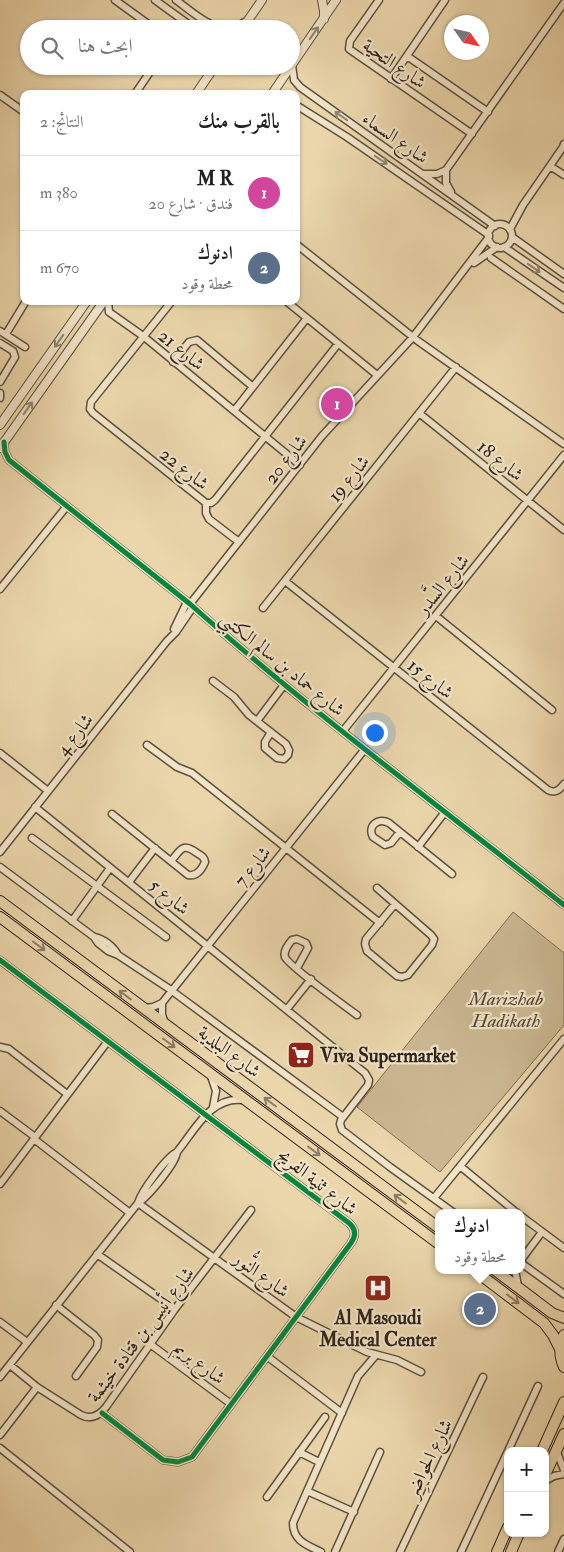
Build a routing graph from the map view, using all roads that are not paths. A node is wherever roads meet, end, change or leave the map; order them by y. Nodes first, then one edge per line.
1 (115, 0) edge
2 (155, 0) edge
3 (176, 0) edge
4 (262, 0) edge
5 (322, 0) edge
6 (336, 0) edge
7 (379, 0) edge
8 (445, 0) edge
9 (564, 3) edge
10 (324, 19) junction
11 (143, 20) edge
12 (183, 20) edge
13 (206, 20) edge
14 (248, 20) edge
15 (300, 53) edge
16 (407, 56) junction
17 (148, 75) edge
18 (209, 75) edge
19 (285, 75) edge
20 (293, 75) edge
21 (391, 79) junction
22 (138, 90) edge
23 (199, 90) edge
24 (275, 90) edge
25 (0, 95) edge
26 (300, 108) edge
27 (20, 109) edge
28 (488, 112) junction
29 (472, 134) junction
30 (564, 146) edge
31 (550, 166) junction
32 (446, 170) junction
33 (421, 173) junction
34 (564, 175) edge
35 (453, 196) junction
36 (523, 205) junction
37 (503, 224) junction
38 (495, 226) junction
39 (510, 229) junction
40 (489, 236) junction
41 (512, 237) junction
42 (300, 247) edge
43 (501, 247) junction
44 (491, 258) dead end
45 (564, 267) edge
46 (467, 268) junction
47 (555, 268) junction
48 (564, 274) edge
49 (564, 288) edge
50 (23, 305) edge
51 (84, 305) edge
52 (101, 305) edge
53 (108, 305) edge
54 (169, 305) edge
55 (291, 305) edge
56 (564, 309) edge
57 (109, 312) junction
58 (94, 315) junction
59 (307, 318) junction
60 (3, 332) edge
61 (143, 336) junction
62 (413, 337) junction
63 (0, 343) edge
64 (338, 344) junction
65 (25, 347) dead end
66 (173, 362) junction
67 (456, 367) junction
68 (377, 375) junction
69 (0, 382) edge
70 (253, 387) junction
71 (0, 393) edge
72 (0, 398) edge
73 (234, 411) junction
74 (419, 414) junction
75 (0, 425) edge
76 (265, 436) junction
77 (564, 444) edge
78 (2, 445) edge
79 (564, 455) edge
80 (0, 459) edge
81 (8, 460) junction
82 (300, 464) junction
83 (528, 500) junction
84 (206, 503) junction
85 (67, 506) junction
86 (564, 530) edge
87 (239, 542) junction
88 (285, 581) junction
89 (0, 589) edge
90 (190, 605) junction
91 (263, 608) dead end
92 (436, 616) junction
93 (394, 668) junction
94 (213, 681) dead end
95 (284, 685) junction
96 (552, 710) dead end
97 (257, 721) junction
98 (343, 731) junction
99 (271, 732) junction
100 (147, 745) dead end
101 (365, 749) junction
102 (0, 753) edge
103 (563, 786) edge
104 (48, 791) junction
105 (35, 807) junction
106 (445, 812) junction
107 (112, 814) dead end
108 (400, 832) junction
109 (32, 838) dead end
110 (418, 847) junction
111 (155, 848) junction
112 (286, 848) junction
113 (0, 852) edge
114 (171, 862) junction
115 (0, 867) edge
116 (110, 868) junction
117 (452, 874) dead end
118 (128, 882) junction
119 (97, 886) junction
120 (377, 888) dead end
121 (0, 902) edge
122 (394, 904) junction
123 (564, 905) edge
124 (0, 918) edge
125 (72, 920) junction
126 (380, 923) junction
127 (166, 937) dead end
128 (208, 946) junction
129 (0, 960) edge
130 (297, 968) junction
131 (311, 979) junction
132 (171, 991) junction
133 (162, 1003) junction
134 (143, 1008) junction
135 (287, 1009) junction
136 (357, 1014) dead end
137 (166, 1026) junction
138 (564, 1039) edge
139 (108, 1041) junction
140 (0, 1047) edge
141 (208, 1072) junction
142 (67, 1094) junction
143 (246, 1100) junction
144 (213, 1108) junction
145 (0, 1111) edge
146 (207, 1115) junction
147 (343, 1117) junction
148 (34, 1138) junction
149 (460, 1166) junction
150 (0, 1184) edge
151 (434, 1198) junction
152 (138, 1202) junction
153 (449, 1209) edge
154 (512, 1209) edge
155 (252, 1210) dead end
156 (130, 1213) junction
157 (525, 1219) edge
158 (435, 1225) edge
159 (542, 1232) junction
160 (435, 1241) edge
161 (564, 1248) edge
162 (97, 1254) junction
163 (525, 1256) edge
164 (214, 1258) junction
165 (525, 1265) edge
166 (479, 1274) edge
167 (499, 1274) edge
168 (515, 1274) edge
169 (520, 1289) junction
170 (564, 1294) edge
171 (56, 1305) junction
172 (175, 1309) junction
173 (296, 1317) junction
174 (564, 1318) edge
175 (0, 1322) edge
176 (564, 1335) edge
177 (27, 1342) junction
178 (150, 1344) junction
179 (560, 1349) junction
180 (376, 1355) junction
181 (268, 1356) junction
182 (10, 1364) junction
183 (564, 1367) edge
184 (421, 1372) dead end
185 (76, 1376) dead end
186 (0, 1377) edge
187 (483, 1377) dead end
188 (538, 1386) dead end
189 (37, 1387) junction
190 (564, 1402) edge
191 (231, 1404) junction
192 (102, 1413) junction
193 (342, 1413) junction
194 (325, 1417) dead end
195 (564, 1434) edge
196 (0, 1435) edge
197 (510, 1447) edge
198 (544, 1447) edge
199 (0, 1448) edge
200 (556, 1450) junction
201 (299, 1452) junction
202 (380, 1452) dead end
203 (504, 1460) edge
204 (319, 1462) junction
205 (549, 1466) edge
206 (564, 1470) edge
207 (564, 1474) edge
208 (549, 1479) edge
209 (307, 1491) junction
210 (267, 1497) dead end
211 (354, 1512) junction
212 (504, 1536) edge
213 (517, 1537) edge
214 (564, 1538) edge
215 (130, 1552) edge
216 (322, 1552) edge
217 (335, 1552) edge
218 (400, 1552) edge
219 (462, 1552) edge
220 (497, 1552) edge
221 (510, 1552) edge
222 (558, 1552) edge

1 - 11 street
2 - 12 street
3 - 13 street
4 - 14 street
5 - 10 street
6 - 10 street
7 - 21 street, شارع التحية
8 - 16 street
9 - 28 street
15 -> 10 street
16 - 21 street
16 - 28 street
17 - 22 street
18 - 23 street
19 - 24 street
33 -> 20 street, شارع السماء
21 - 29 street, شارع التحية
25 - 27 street
26 -> 40 street, شارع السماء
28 - 29 street
29 - 32 street
30 - 31 street
31 - 34 street
31 - 36 street
32 - 33 street
32 - 35 street
33 - 35 street, شارع السماء
35 - 38 street, شارع السماء
36 - 37 street
36 - 39 street
37 - 38 street
37 - 39 street
38 - 40 street
39 - 41 street
40 - 43 street
40 - 46 street, شارع 20
41 - 43 street
41 - 47 street
42 - 62 street
43 - 46 street, شارع 20
43 -> 49 street
44 - 56 street
45 - 47 street
46 - 62 street, شارع 20
47 - 48 street
50 - 60 street
51 -> 75 street
52 - 58 street
53 - 57 street
54 - 61 street, شارع 22
55 - 59 street
57 - 58 street
57 - 61 street, شارع 21
78 -> 58 street
59 - 64 street
59 - 70 street
60 - 65 street
61 - 66 street, شارع 21
61 - 84 street, شارع 22
62 - 67 street
62 - 68 street, شارع 20
63 - 69 street
64 - 68 street
64 - 76 street, شارع 22
66 - 70 street
66 - 73 street, شارع 21
67 - 74 street, شارع 19
67 - 77 street
68 - 82 street, شارع 20
70 - 73 street
71 - 72 street
73 - 76 street, شارع 21
74 - 83 street, شارع 18
74 - 88 street, شارع 19
76 - 82 street, شارع 21
76 - 84 street, شارع 22
78 - 81 street
79 - 83 street, شارع السَّدر
80 - 81 street
81 - 85 street, شارع حماد بن سالم الكتبي
82 - 87 street, شارع 20
83 - 86 street, شارع 18
83 - 92 street, شارع السَّدر
84 - 87 street
85 - 89 street
85 - 90 street, شارع حماد بن سالم الكتبي
87 - 90 street, شارع 20
88 - 91 street, شارع 19
88 - 93 street, شارع 15
90 - 95 street, شارع حماد بن سالم الكتبي
90 - 104 street, شارع 4
92 - 93 street, شارع السَّدر
92 - 96 street
93 - 98 street, شارع السَّدر
93 - 103 street, شارع 15
94 - 97 street
95 - 97 street
95 - 98 street, شارع حماد بن سالم الكتبي
97 - 99 street
98 - 101 street, شارع حماد بن سالم الكتبي
99 - 99 street
100 - 112 street
101 - 106 street, شارع حماد بن سالم الكتبي
101 - 112 street, شارع 7
102 - 104 street
104 - 105 street, شارع 4
105 - 113 street, شارع 4
105 - 116 street, شارع 5
106 - 110 street
106 - 123 street, شارع حماد بن سالم الكتبي
107 - 111 street
108 - 108 street
108 - 110 street
109 - 119 street
110 - 117 street
111 - 114 street
111 - 118 street
112 - 126 street
112 - 128 street, شارع 7
114 - 114 street
115 - 125 street
116 - 118 street, شارع 5
116 - 119 street
118 - 128 street, شارع 5
119 - 125 street
119 - 127 street
120 - 122 street
134 -> 121 main road, شارع البلدية
122 - 126 street
122 - 126 street
124 -> 141 main road, شارع البلدية
125 - 132 street
128 - 132 street, شارع 7
128 - 135 street, شارع 5
129 - 139 street, شارع ثنية الفريج
130 - 130 street
130 - 131 street
131 - 135 street
131 - 136 street
132 - 133 street, شارع 7
132 - 147 street
133 - 134 street
133 - 137 street
134 - 137 main road, شارع البلدية
135 - 147 street, شارع 5
158 -> 137 main road, شارع البلدية
138 - 149 street
139 - 142 street
139 - 146 street, شارع ثنية الفريج
140 - 142 street
141 - 143 main road, شارع البلدية
141 - 144 street
142 - 148 street
143 - 144 street
143 -> 160 main road, شارع البلدية
144 - 146 street
145 - 148 street
146 - 152 street
146 - 173 street, شارع ثنية الفريج
147 - 151 street
148 - 150 street
148 - 156 street
149 - 151 street
149 - 154 street
151 - 153 street
152 - 156 street
152 - 164 street, شارع النُّور
155 - 164 street, شارع أنيس بن قتادة خيثمة
156 - 162 street
157 - 159 street
159 - 161 street
159 - 163 street
162 - 171 street
162 - 172 street
164 - 172 street, شارع أنيس بن قتادة خيثمة
164 - 173 street, شارع النُّور
165 - 170 street
166 -> 179 main road
167 - 169 main road
168 - 169 street
169 - 174 main road
171 - 177 street
171 - 185 street
172 - 178 street, شارع أنيس بن قتادة خيثمة
173 - 180 street, شارع النُّور
173 - 181 street, شارع ثنية الفريج
175 - 177 street
176 - 179 main road
177 - 182 street
178 - 191 street, شارع بريم
178 - 192 street, شارع أنيس بن قتادة خيثمة
179 - 183 main road
180 - 184 street, شارع النُّور
180 - 193 street
181 - 191 street, شارع ثنية الفريج
181 - 193 street
182 - 186 street
182 - 189 street, شارع أنيس بن قتادة خيثمة
187 - 218 street, شارع الحواضِر
188 - 197 street
189 - 192 street, شارع أنيس بن قتادة خيثمة
189 - 196 street
190 - 198 main road
191 - 192 street, شارع ثنية الفريج
193 - 204 street
194 - 201 street
195 - 200 main road
199 - 215 street
200 - 205 main road
200 - 206 street
201 - 204 street
201 - 210 street
202 - 211 street
203 - 219 street
204 - 209 street
207 - 208 street
209 - 211 street
209 - 216 street
211 - 217 street
212 - 220 main road
213 - 221 main road
214 - 222 street

